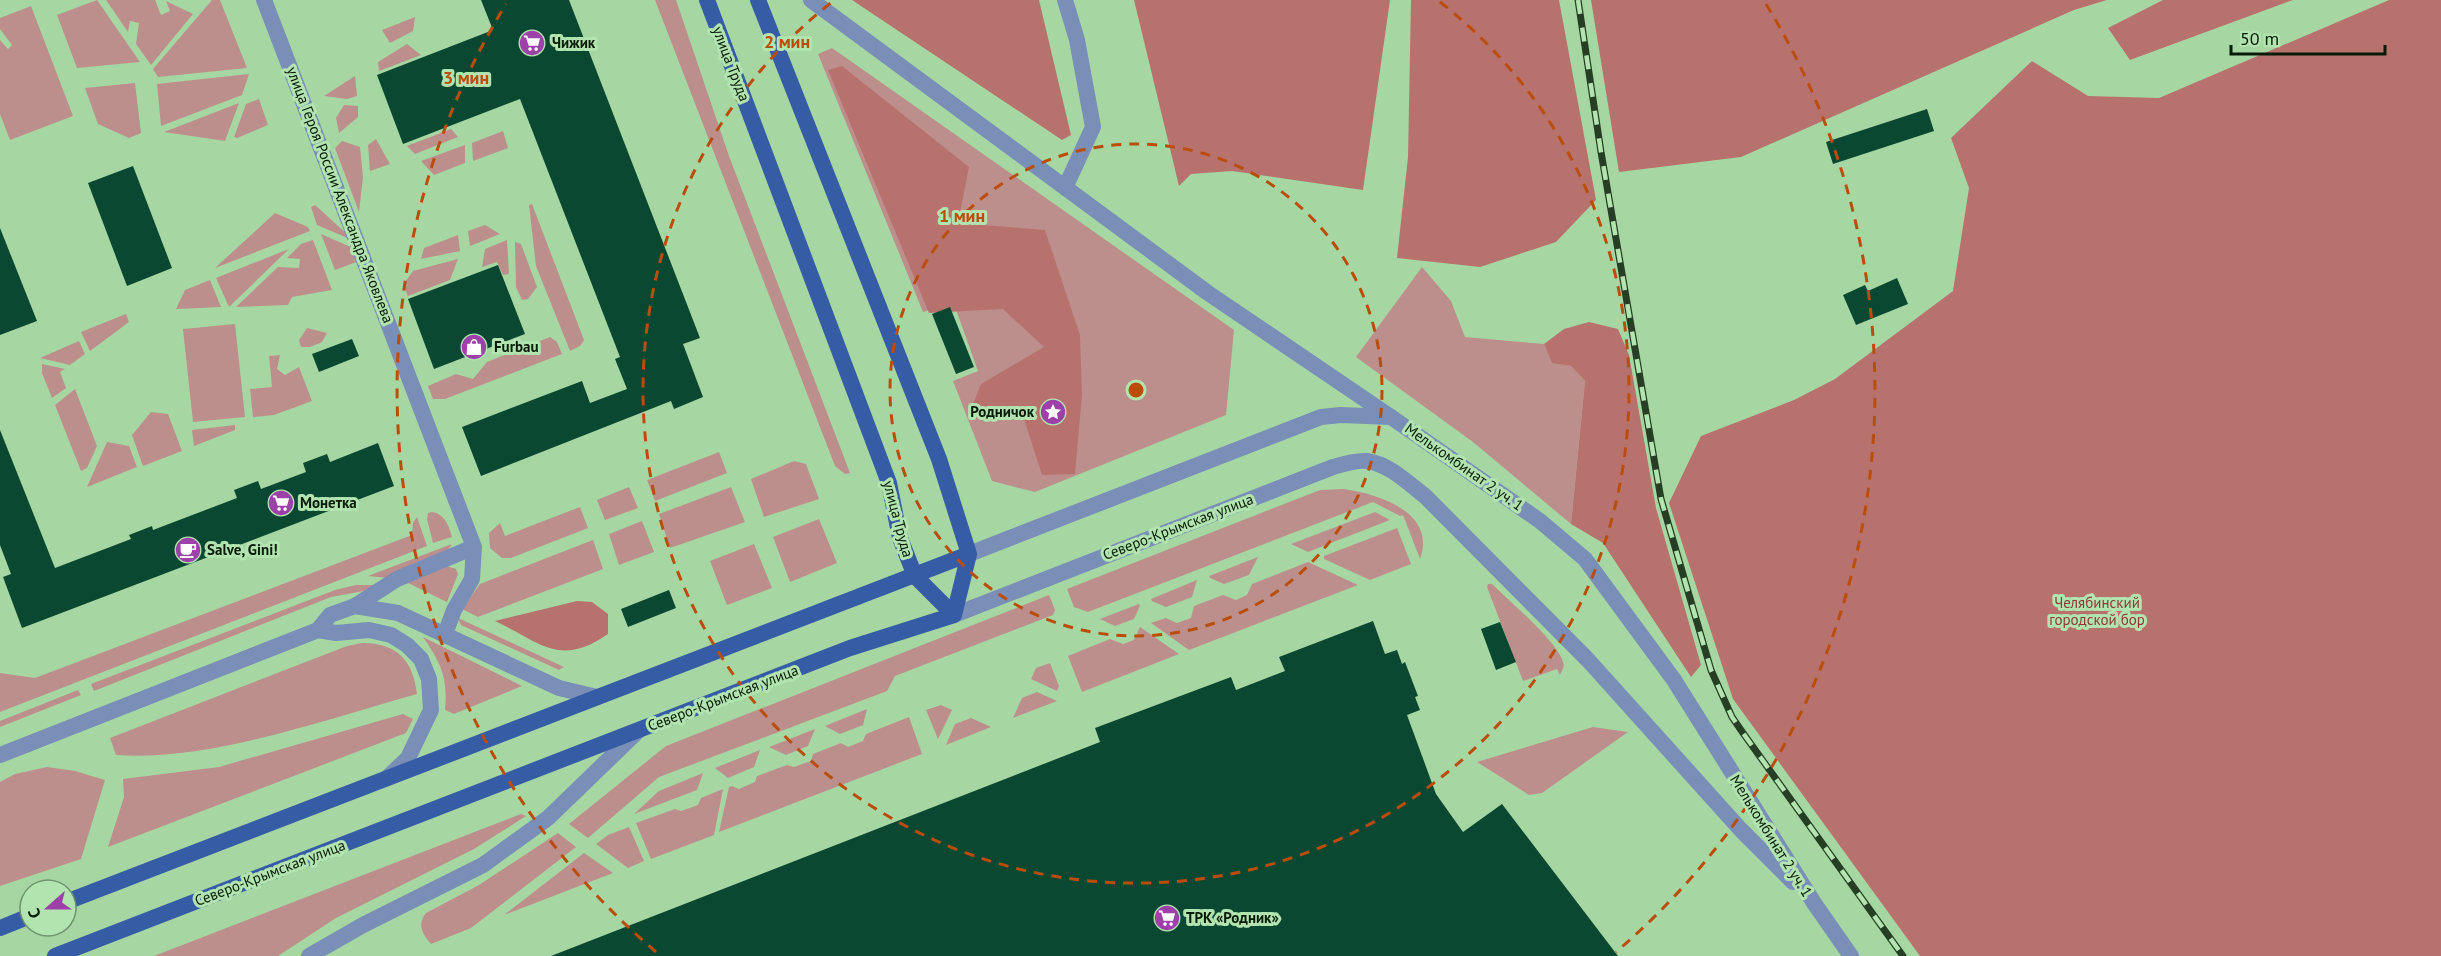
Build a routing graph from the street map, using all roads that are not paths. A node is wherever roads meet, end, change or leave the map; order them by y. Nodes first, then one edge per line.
1 (264, 0) edge
2 (707, 0) edge
3 (758, 0) edge
4 (811, 0) edge
5 (1065, 0) edge
6 (1065, 188) junction
7 (1391, 417) junction
8 (1394, 472) joint
9 (474, 547) junction
10 (969, 554) junction
11 (915, 576) junction
12 (356, 606) junction
13 (954, 615) junction
14 (318, 630) junction
15 (445, 634) junction
16 (597, 697) junction
17 (638, 731) junction
18 (0, 755) edge
19 (386, 779) junction
20 (78, 898) edge
21 (1814, 903) junction
22 (18, 921) edge
23 (0, 928) edge
24 (55, 956) edge
25 (309, 956) edge
26 (1851, 956) edge

1 - 9 street, улица Героя России Александра Яковлева
2 - 11 main road, улица Труда
3 - 10 main road
4 - 6 street, Мелькомбинат 2 уч. 1
5 - 6 street
6 - 7 street, Мелькомбинат 2 уч. 1
7 - 10 street
7 - 21 street, Мелькомбинат 2 уч. 1
8 - 13 street, Северо-Крымская улица
8 - 21 street, Мелькомбинат 2 уч. 1
9 - 12 street
9 - 15 street
10 - 11 main road
10 - 13 main road
11 - 13 main road, улица Труда
11 - 16 main road
12 - 14 street
12 - 15 street
13 - 17 main road, Северо-Крымская улица
14 - 18 street
14 - 19 street
15 - 16 street
16 - 19 main road
17 - 24 main road, Северо-Крымская улица
17 - 25 street
19 - 20 main road
21 - 26 street
22 - 23 main road

